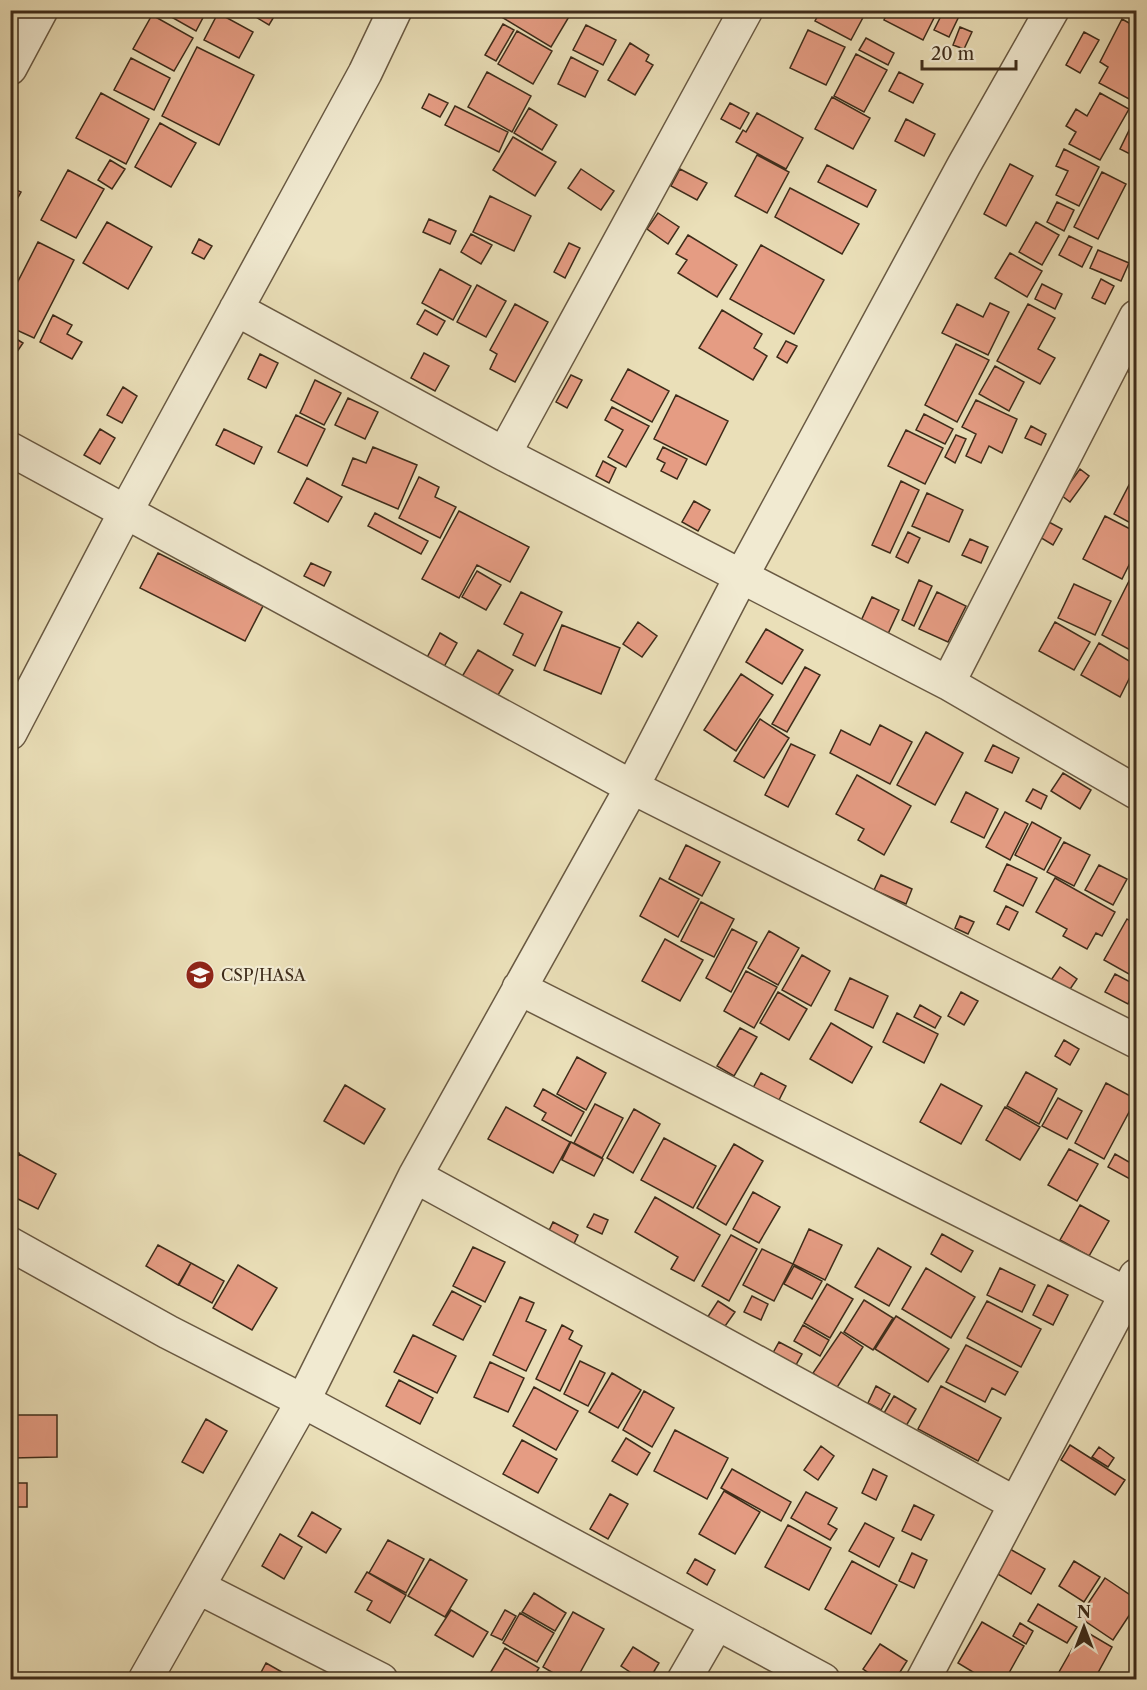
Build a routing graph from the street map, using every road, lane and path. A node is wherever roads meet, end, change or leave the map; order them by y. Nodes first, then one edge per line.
1 (40, 10) edge
2 (395, 10) edge
3 (746, 10) edge
4 (1052, 10) edge
5 (10, 68) edge
6 (236, 309) junction
7 (1137, 317) edge
8 (10, 449) edge
9 (504, 454) junction
10 (125, 513) junction
11 (741, 577) junction
12 (948, 683) junction
13 (10, 733) edge
14 (632, 787) junction
15 (1137, 792) edge
16 (519, 988) junction
17 (1137, 1041) edge
18 (415, 1176) junction
19 (10, 1244) edge
20 (1132, 1285) edge
21 (303, 1401) junction
22 (1016, 1504) junction
23 (198, 1587) junction
24 (717, 1623) junction
25 (145, 1680) edge
26 (381, 1680) edge
27 (684, 1680) edge
28 (823, 1680) edge
29 (923, 1680) edge

1 - 5 street
2 - 6 street
3 - 9 street
4 - 11 street
6 - 9 street
6 - 10 street
7 - 12 street
8 - 10 street
9 - 11 street
10 - 13 street
10 - 14 street
11 - 12 street
11 - 14 street
12 - 15 street
14 - 16 street
14 - 17 street
16 - 18 street
16 - 20 street
18 - 21 street
18 - 22 street
19 - 21 street
20 - 22 street
21 - 23 street
21 - 24 street
22 - 29 street
23 - 25 street
23 - 26 street
24 - 27 street
24 - 28 street

